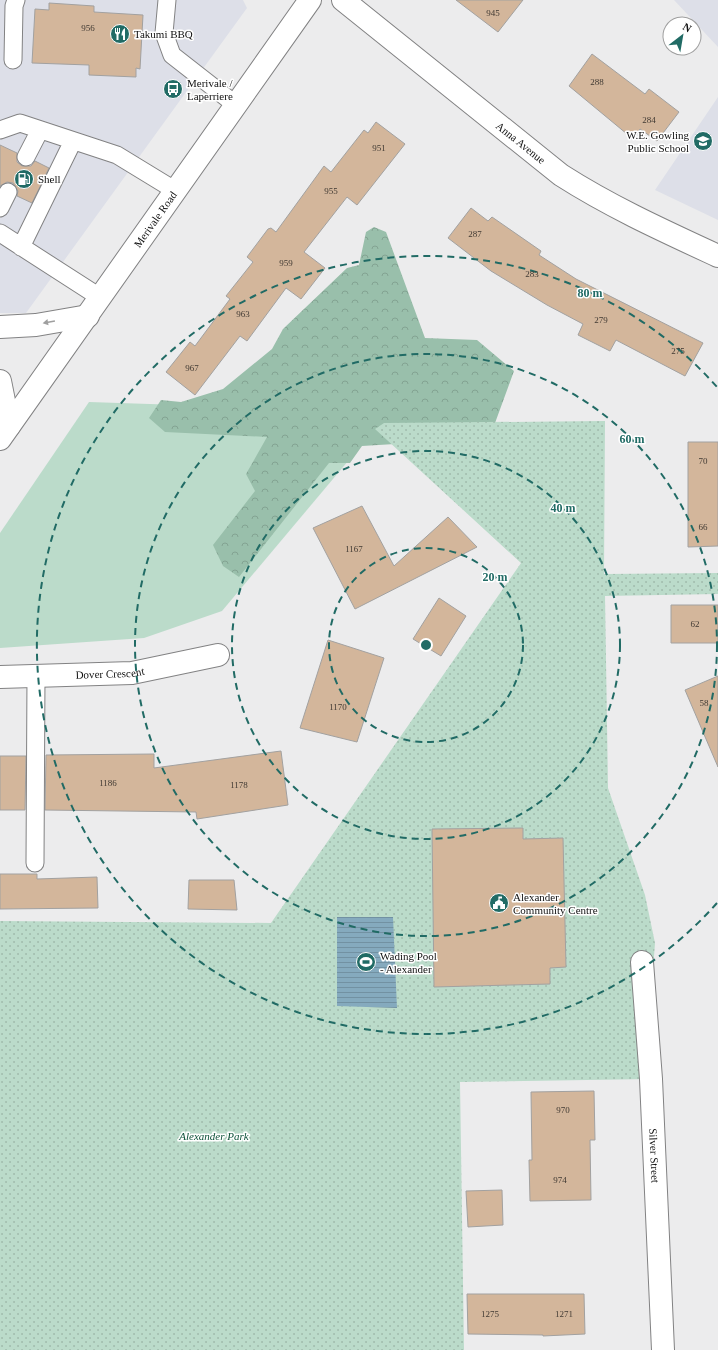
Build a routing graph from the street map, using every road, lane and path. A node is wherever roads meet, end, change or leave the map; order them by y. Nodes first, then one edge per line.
1 (16, 0) edge
2 (167, 0) edge
3 (310, 0) edge
4 (343, 0) edge
5 (13, 60) dead end
6 (236, 105) junction
7 (0, 130) edge
8 (40, 130) junction
9 (73, 141) junction
10 (26, 157) dead end
11 (176, 191) junction
12 (8, 192) dead end
13 (0, 208) edge
14 (0, 233) edge
15 (21, 247) junction
16 (718, 256) edge
17 (100, 298) junction
18 (88, 316) junction
19 (0, 327) edge
20 (0, 381) edge
21 (5, 432) edge
22 (218, 655) dead end
23 (36, 676) junction
24 (0, 677) edge
25 (35, 864) dead end
26 (642, 962) dead end
27 (663, 1350) edge

1 - 5 lane
2 - 6 lane
3 - 6 street, Merivale Road
4 - 16 street, Anna Avenue
6 - 11 street, Merivale Road
7 - 8 lane
8 - 9 lane
8 - 10 lane
9 - 11 lane
9 - 15 lane
11 - 17 street, Merivale Road
12 - 13 lane
14 - 15 lane
15 - 17 lane
17 - 18 street, Merivale Road
18 -> 19 street
18 - 21 street, Merivale Road
20 - 21 street
22 - 23 street, Dover Crescent
23 - 24 street, Dover Crescent
23 - 25 lane
26 - 27 street, Silver Street

